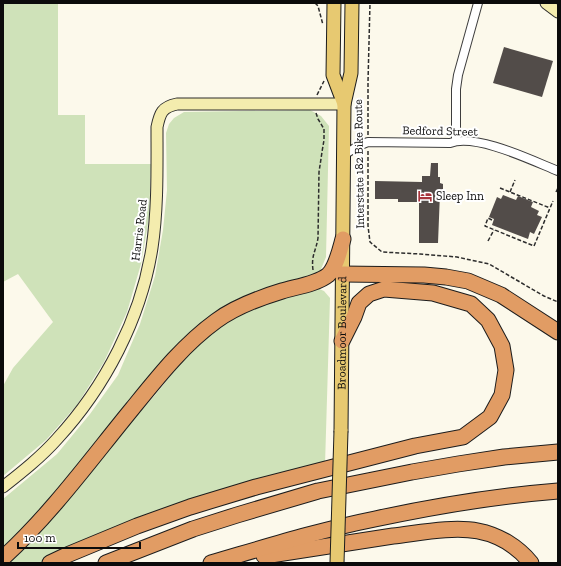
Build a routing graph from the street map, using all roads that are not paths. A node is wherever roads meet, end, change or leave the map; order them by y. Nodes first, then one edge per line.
1 (334, 3) edge
2 (352, 3) edge
3 (478, 3) edge
4 (546, 3) edge
5 (558, 12) edge
6 (344, 104) junction
7 (456, 141) junction
8 (344, 155) junction
9 (558, 171) edge
10 (343, 239) junction
11 (342, 274) junction
12 (558, 332) edge
13 (342, 341) junction
14 (558, 452) edge
15 (3, 487) edge
16 (558, 491) edge
17 (3, 558) edge
18 (50, 563) edge
19 (106, 563) edge
20 (211, 563) edge
21 (224, 563) edge
22 (337, 563) edge
23 (531, 563) edge

1 - 6 main road, Broadmoor Boulevard
2 - 6 main road, Broadmoor Boulevard
3 - 7 street
4 - 5 street
6 - 8 main road, Broadmoor Boulevard
6 - 15 street, Harris Road
7 - 8 street, Bedford Street
7 - 9 street, Bedford Street
8 - 10 main road, Broadmoor Boulevard
10 - 11 main road, Broadmoor Boulevard
10 - 17 highway
11 - 12 highway
11 - 13 main road, Broadmoor Boulevard
13 - 18 highway
13 - 22 main road, Broadmoor Boulevard, bridge
14 - 19 highway
16 - 20 highway
21 - 23 highway

